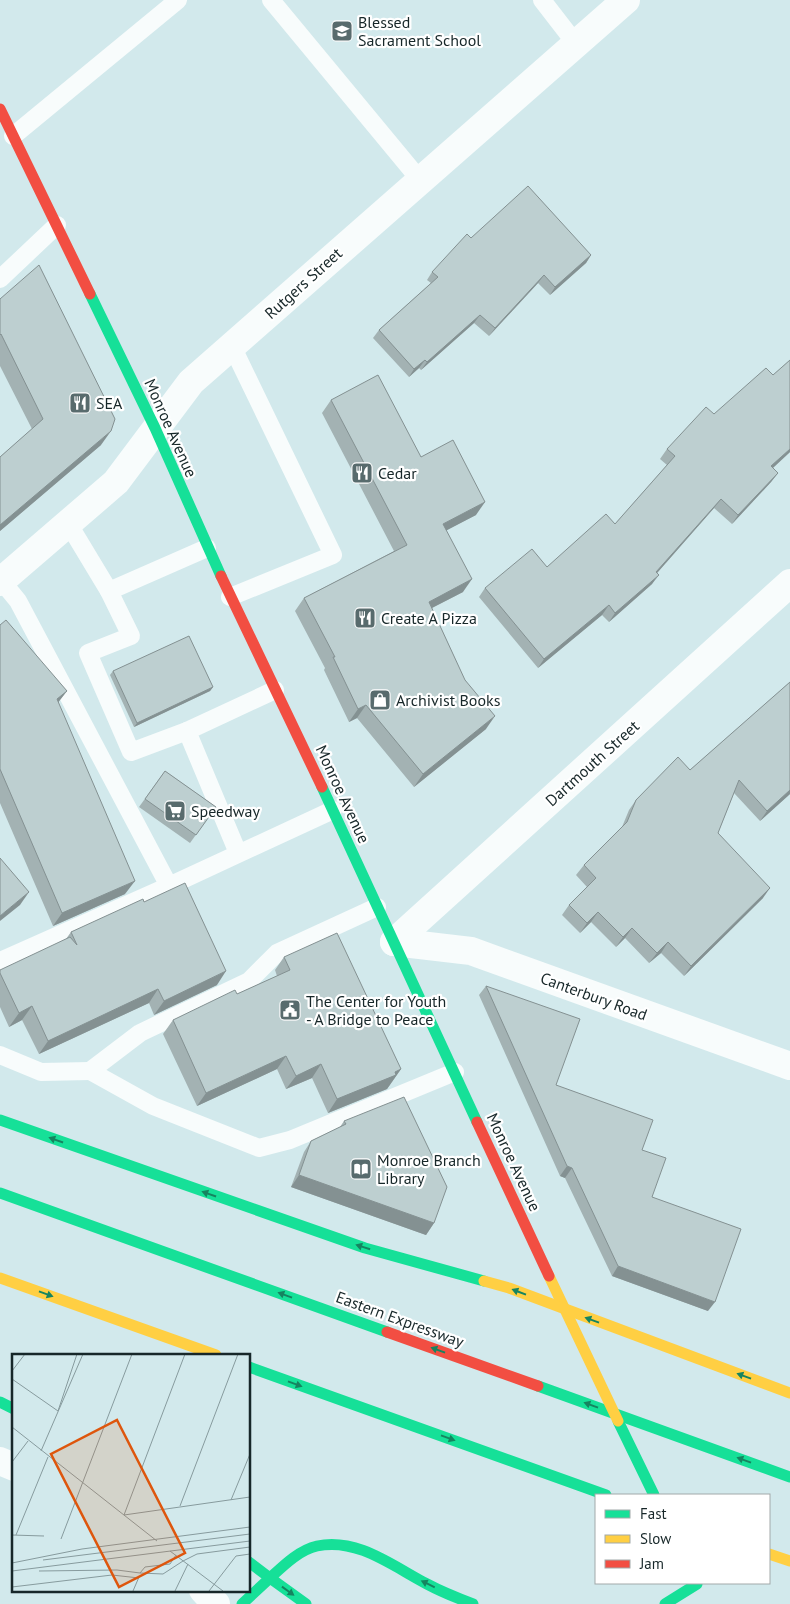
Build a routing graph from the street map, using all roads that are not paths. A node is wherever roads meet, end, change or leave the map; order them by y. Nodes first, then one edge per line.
1 (178, 0) edge
2 (271, 0) edge
3 (542, 0) edge
4 (626, 0) edge
5 (576, 44) junction
6 (0, 109) edge
7 (13, 136) junction
8 (420, 180) junction
9 (57, 226) junction
10 (0, 279) edge
11 (232, 346) junction
12 (155, 428) junction
13 (68, 523) junction
14 (207, 548) junction
15 (0, 581) edge
16 (790, 583) edge
17 (109, 591) junction
18 (230, 597) junction
19 (275, 690) junction
20 (187, 731) junction
21 (333, 810) junction
22 (238, 853) junction
23 (169, 886) junction
24 (378, 907) junction
25 (394, 942) junction
26 (0, 961) edge
27 (0, 1055) edge
28 (790, 1066) edge
29 (90, 1070) junction
30 (455, 1072) junction
31 (0, 1120) edge
32 (0, 1193) edge
33 (0, 1278) edge
34 (564, 1310) junction
35 (213, 1354) edge
36 (250, 1367) edge
37 (790, 1393) edge
38 (0, 1402) edge
39 (12, 1408) edge
40 (0, 1461) edge
41 (12, 1466) edge
42 (790, 1477) edge
43 (603, 1494) edge
44 (654, 1494) edge
45 (770, 1554) edge
46 (790, 1561) edge
47 (250, 1563) edge
48 (270, 1578) junction
49 (697, 1584) edge
50 (204, 1592) edge
51 (704, 1598) dead end
52 (216, 1604) edge
53 (242, 1604) edge
54 (306, 1604) edge
55 (473, 1604) edge
56 (665, 1604) edge

1 - 7 lane
2 - 8 lane
3 - 5 lane
4 - 5 street, Rutgers Street
5 - 8 street, Rutgers Street
6 - 7 main road, Monroe Avenue
7 - 9 main road, Monroe Avenue
8 - 11 street, Rutgers Street
9 - 10 lane
9 - 12 main road, Monroe Avenue
11 - 12 street, Rutgers Street
11 - 18 lane
12 - 13 street, Rutgers Street
12 - 14 main road, Monroe Avenue
13 - 15 street, Rutgers Street
13 - 17 lane
14 - 17 lane
14 - 18 main road, Monroe Avenue
15 - 23 lane
16 - 25 street, Dartmouth Street
17 - 20 lane
18 - 19 main road, Monroe Avenue
19 - 20 lane
19 - 21 main road, Monroe Avenue
20 - 22 lane
21 - 22 lane
21 - 24 main road, Monroe Avenue
22 - 23 lane
23 - 26 lane
24 - 25 main road, Monroe Avenue
24 - 29 lane
25 - 28 street, Canterbury Road
25 - 30 main road, Monroe Avenue
27 - 29 lane
29 - 30 lane
30 - 34 main road, Monroe Avenue
34 -> 31 main road
42 -> 32 main road, Eastern Expressway
33 -> 35 main road
37 -> 34 main road
34 - 44 main road, Monroe Avenue
36 -> 43 main road
38 - 39 main road
40 - 41 street
45 - 46 main road
47 - 48 main road
48 - 53 main road
48 -> 54 main road
55 -> 48 main road
49 - 51 main road
49 - 56 main road
50 - 52 street

